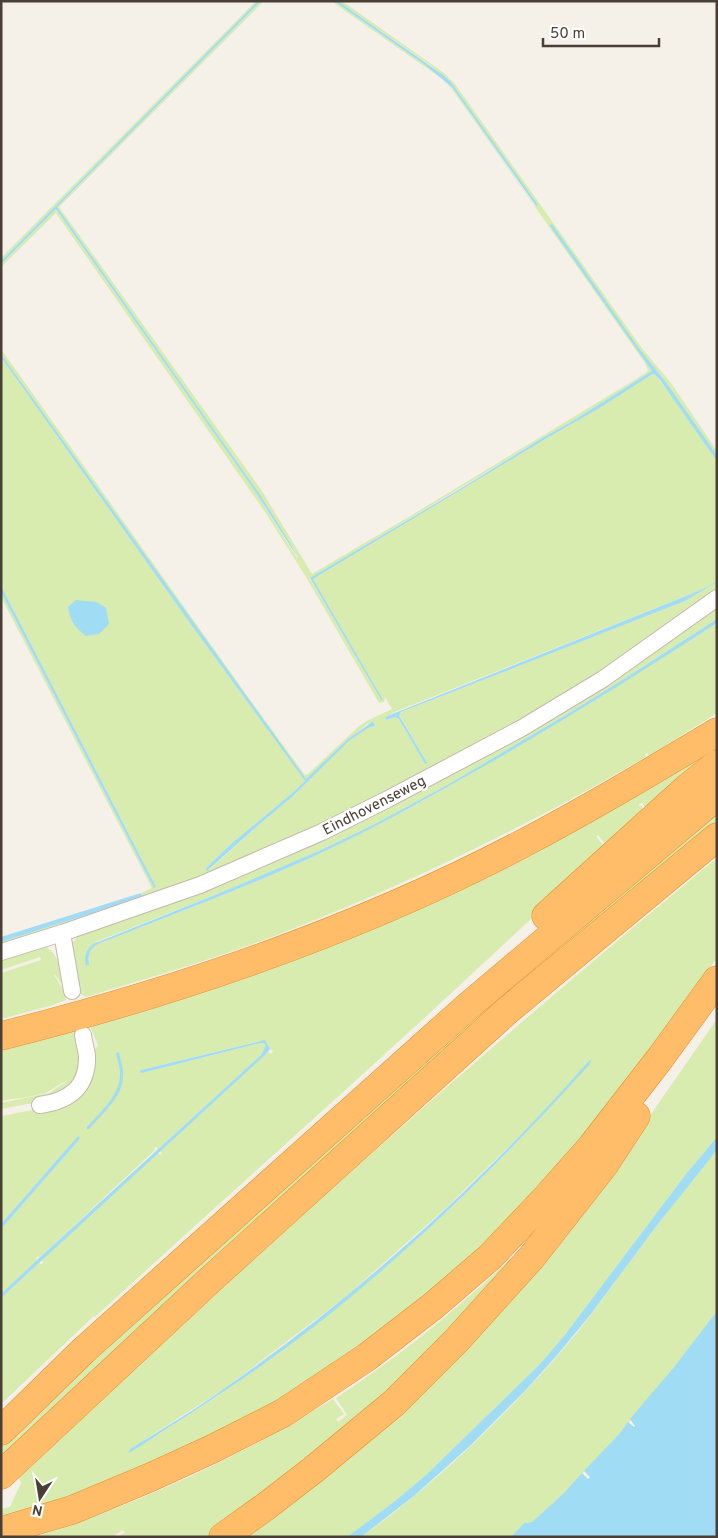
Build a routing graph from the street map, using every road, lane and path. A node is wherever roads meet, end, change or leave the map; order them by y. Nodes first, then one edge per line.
1 (717, 598) edge
2 (717, 732) edge
3 (717, 764) edge
4 (717, 796) edge
5 (717, 837) edge
6 (62, 934) junction
7 (1, 952) edge
8 (717, 980) edge
9 (72, 991) dead end
10 (467, 1008) junction
11 (1, 1036) edge
12 (83, 1036) dead end
13 (661, 1057) junction
14 (40, 1105) dead end
15 (1, 1431) edge
16 (1, 1475) edge
17 (1, 1530) edge
18 (223, 1537) edge

1 - 6 street, Eindhovenseweg
2 - 11 highway
3 - 10 highway
4 - 10 highway
5 - 16 highway
6 - 7 street, Eindhovenseweg
6 - 9 street
8 - 13 highway
10 - 15 highway
12 - 14 street
13 - 17 highway
13 - 18 highway

